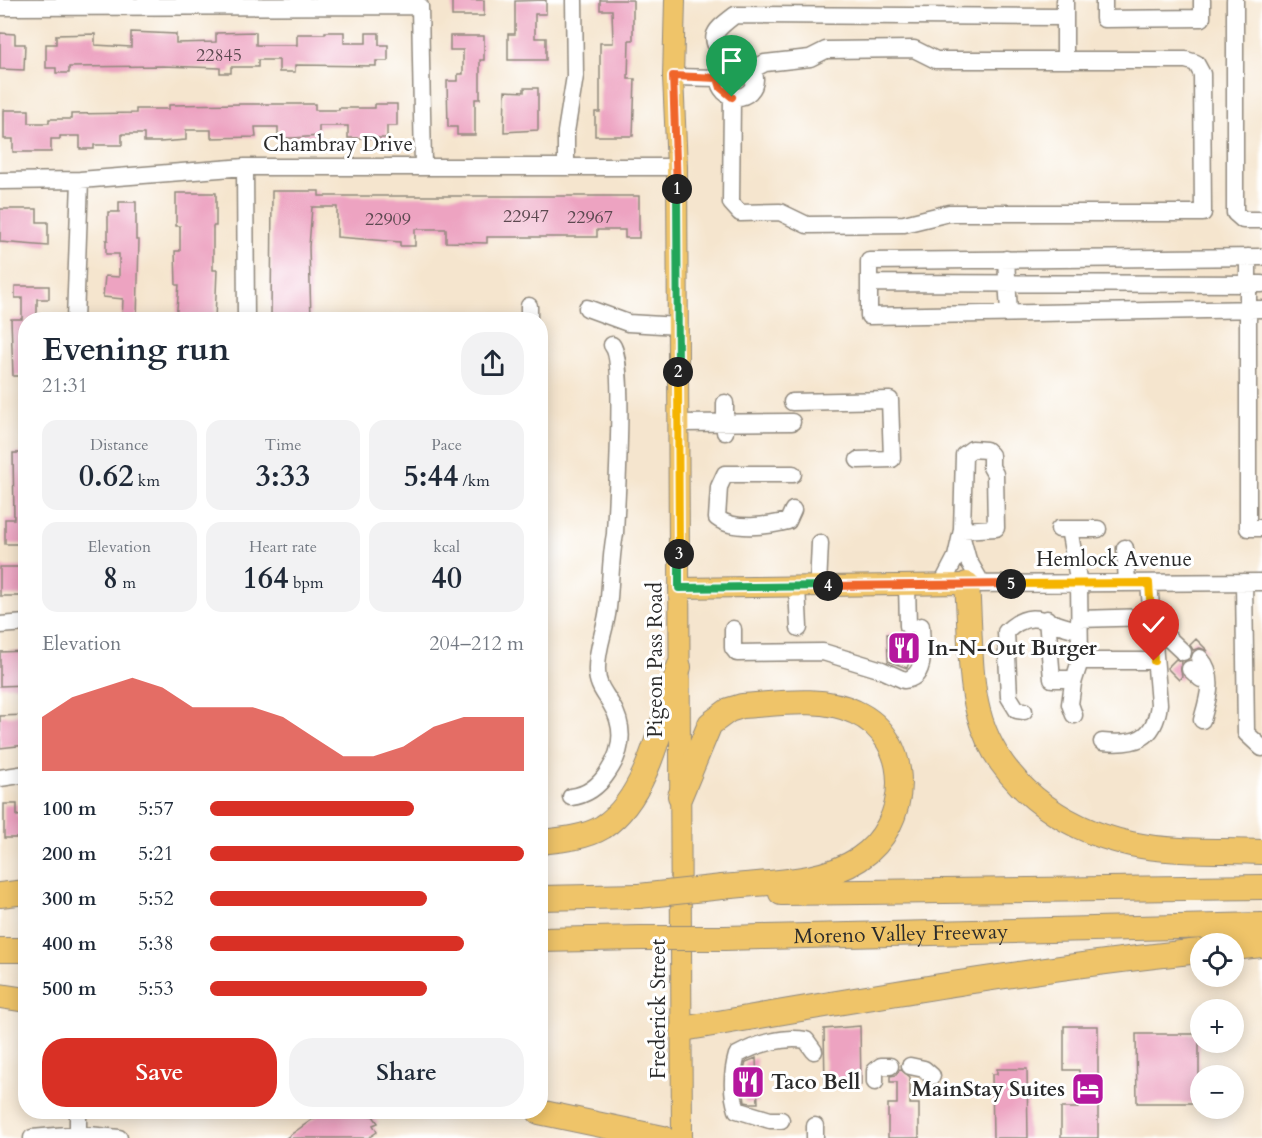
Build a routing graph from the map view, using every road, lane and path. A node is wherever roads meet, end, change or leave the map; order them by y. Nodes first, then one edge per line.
1 (574, 0) edge
2 (1104, 0) edge
3 (1202, 0) edge
4 (1235, 0) edge
5 (673, 3) edge
6 (0, 7) edge
7 (733, 8) edge
8 (1065, 8) edge
9 (1065, 60) junction
10 (727, 63) junction
11 (753, 69) junction
12 (673, 76) junction
13 (715, 78) junction
14 (732, 97) junction
15 (566, 165) junction
16 (423, 166) junction
17 (245, 167) junction
18 (677, 167) junction
19 (80, 180) junction
20 (0, 181) edge
21 (1262, 220) edge
22 (1255, 257) edge
23 (1143, 258) junction
24 (1006, 260) junction
25 (869, 283) junction
26 (1008, 284) junction
27 (1144, 284) junction
28 (1255, 284) edge
29 (586, 308) dead end
30 (1255, 309) edge
31 (1143, 311) junction
32 (75, 312) edge
33 (246, 312) edge
34 (1008, 313) junction
35 (678, 326) junction
36 (612, 345) dead end
37 (1255, 350) edge
38 (792, 402) dead end
39 (725, 403) dead end
40 (792, 422) dead end
41 (678, 423) junction
42 (725, 428) junction
43 (858, 460) dead end
44 (793, 474) dead end
45 (793, 510) dead end
46 (1262, 528) edge
47 (1098, 529) dead end
48 (962, 534) junction
49 (820, 543) dead end
50 (1125, 548) dead end
51 (1244, 582) junction
52 (1262, 582) edge
53 (1149, 583) junction
54 (942, 584) junction
55 (974, 584) junction
56 (1080, 584) junction
57 (1128, 584) junction
58 (907, 585) junction
59 (797, 586) junction
60 (818, 586) junction
61 (679, 588) junction
62 (1047, 619) junction
63 (18, 624) edge
64 (1079, 624) junction
65 (0, 625) edge
66 (799, 628) dead end
67 (1156, 628) junction
68 (733, 629) dead end
69 (1080, 661) junction
70 (1154, 661) junction
71 (679, 667) junction
72 (1074, 679) junction
73 (1024, 711) dead end
74 (1074, 715) dead end
75 (1202, 720) dead end
76 (1102, 742) dead end
77 (1262, 748) edge
78 (18, 775) edge
79 (0, 778) edge
80 (680, 796) junction
81 (571, 797) dead end
82 (548, 841) edge
83 (1262, 852) edge
84 (681, 879) joint
85 (1262, 887) edge
86 (722, 891) junction
87 (18, 893) edge
88 (0, 895) edge
89 (548, 898) edge
90 (0, 909) edge
91 (18, 909) edge
92 (1262, 925) edge
93 (548, 940) edge
94 (1262, 945) edge
95 (1244, 947) edge
96 (0, 950) edge
97 (18, 950) edge
98 (1190, 952) edge
99 (0, 996) edge
100 (18, 999) edge
101 (682, 1029) junction
102 (814, 1051) dead end
103 (890, 1066) dead end
104 (910, 1066) dead end
105 (932, 1076) dead end
106 (875, 1082) dead end
107 (548, 1114) edge
108 (78, 1119) edge
109 (781, 1120) dead end
110 (78, 1136) edge
111 (32, 1138) edge
112 (119, 1138) edge
113 (663, 1138) edge
114 (682, 1138) edge

1 - 15 street
2 - 3 street
4 - 21 street
5 - 12 main road, Pigeon Pass Road
6 - 16 street
7 - 8 street
7 - 10 street
8 - 9 street
9 - 11 street
9 - 14 street
10 - 11 street
10 - 13 street
11 - 14 street
12 - 13 street
12 - 18 main road, Pigeon Pass Road
13 - 14 street
15 - 16 street, Chambray Drive
15 - 18 street, Chambray Drive
16 - 17 street, Chambray Drive
17 - 19 street, Chambray Drive
17 - 33 street
18 - 35 main road, Pigeon Pass Road
19 - 20 street, Chambray Drive
19 - 32 street
22 - 23 street
22 - 28 street
23 - 24 street
23 - 27 street
24 - 25 street
24 - 26 street
25 - 26 street
25 - 34 street
26 - 27 street
26 - 34 street
27 - 28 street
27 - 31 street
28 - 30 street
29 - 35 street
30 - 31 street
30 - 37 street
31 - 34 street
35 - 41 main road, Pigeon Pass Road
36 - 81 street
37 - 46 street
38 - 43 street
39 - 42 street
40 - 42 street
41 - 42 street
41 - 61 main road, Pigeon Pass Road
44 - 45 street
47 - 56 street
48 - 48 street
48 - 54 street
48 - 55 street
49 - 60 street
50 - 57 street
51 - 52 street, Hemlock Avenue
51 - 53 street, Hemlock Avenue
51 - 77 street
53 - 57 street, Hemlock Avenue
53 - 67 street
54 - 55 main road, Hemlock Avenue
54 - 58 main road, Hemlock Avenue
55 - 56 street, Hemlock Avenue
55 - 83 highway
56 - 57 street, Hemlock Avenue
56 - 64 street
58 - 60 main road, Hemlock Avenue
58 - 68 street
59 - 60 main road, Hemlock Avenue
59 - 61 main road, Hemlock Avenue
59 - 66 street
61 - 71 main road, Pigeon Pass Road
62 - 64 street
62 - 72 street
62 - 73 street
63 - 65 street
64 - 67 street
64 - 69 street
67 - 70 street
67 - 75 street
69 - 70 street
69 - 72 street
70 - 76 street
71 - 80 main road, Pigeon Pass Road
71 - 82 highway
72 - 74 street
78 - 79 street
80 - 84 main road, Pigeon Pass Road
80 - 86 highway
84 - 101 main road, Frederick Street
85 - 86 highway, Moreno Valley Freeway
86 - 89 highway, Moreno Valley Freeway, bridge
87 - 88 highway
90 - 91 highway
92 - 93 highway, Moreno Valley Freeway, bridge
94 - 95 highway
96 - 97 highway
98 - 101 highway
99 - 100 highway
101 - 114 main road, Frederick Street
102 - 109 street
103 - 106 street
104 - 105 street
107 - 113 highway
108 - 110 street
110 - 111 street
110 - 112 street

